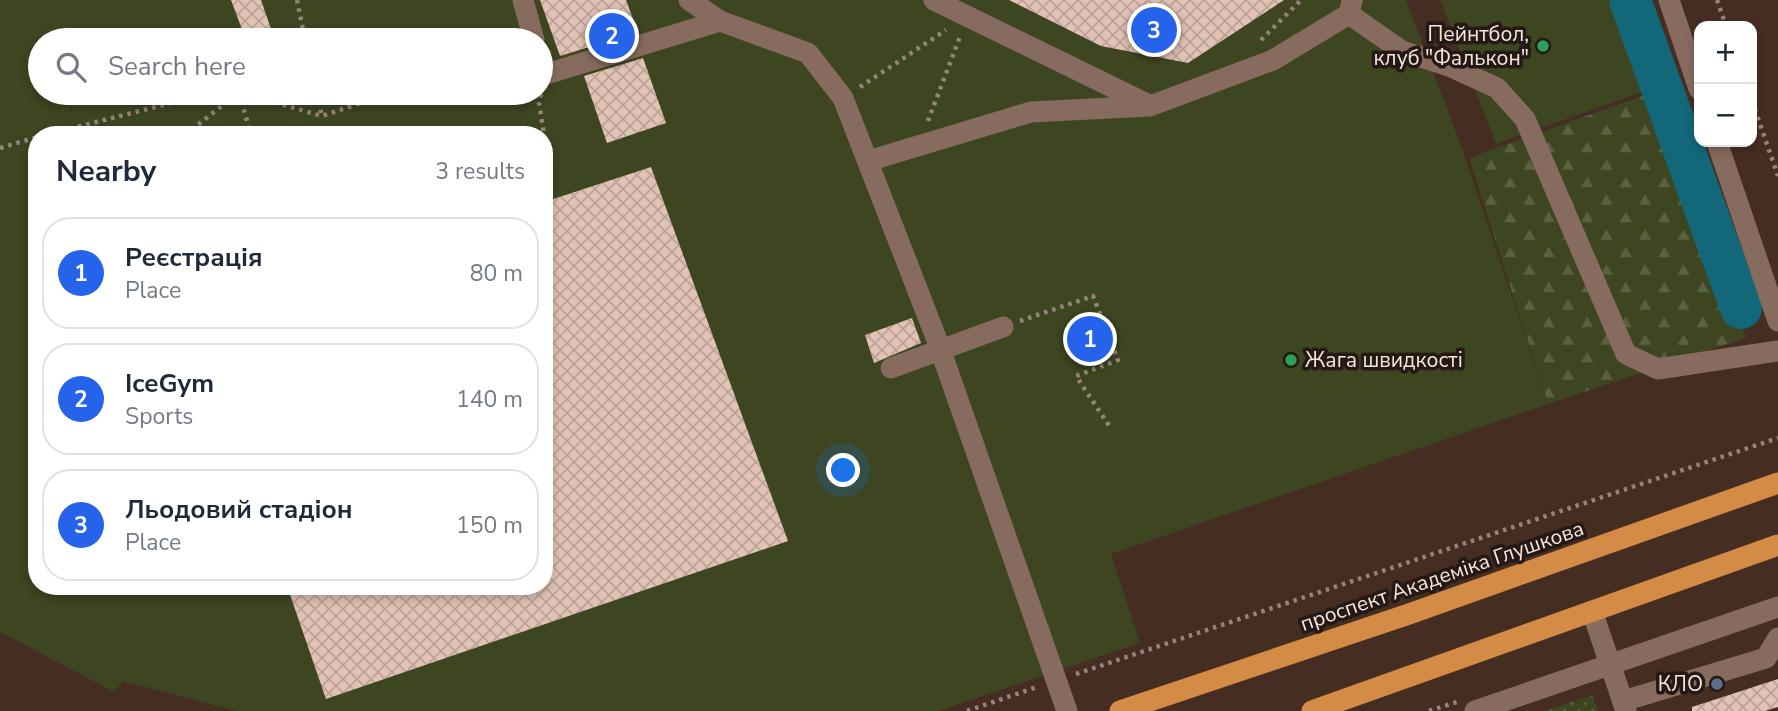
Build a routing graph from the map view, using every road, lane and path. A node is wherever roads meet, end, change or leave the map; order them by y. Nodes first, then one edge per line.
1 (297, 0) edge
2 (523, 0) edge
3 (689, 0) edge
4 (934, 0) edge
5 (1301, 0) edge
6 (1669, 0) edge
7 (1717, 0) edge
8 (1351, 7) edge
9 (967, 17) junction
10 (720, 21) junction
11 (1724, 21) edge
12 (303, 28) edge
13 (531, 28) edge
14 (1254, 46) dead end
15 (553, 72) edge
16 (1697, 84) edge
17 (844, 98) junction
18 (163, 105) edge
19 (224, 105) edge
20 (242, 105) edge
21 (282, 105) edge
22 (320, 105) edge
23 (355, 105) edge
24 (539, 105) edge
25 (1150, 106) junction
26 (1757, 115) edge
27 (322, 116) junction
28 (81, 126) edge
29 (197, 126) edge
30 (248, 126) edge
31 (543, 126) edge
32 (28, 140) edge
33 (919, 146) junction
34 (1719, 147) edge
35 (0, 148) edge
36 (868, 161) junction
37 (1778, 176) edge
38 (1778, 321) edge
39 (1003, 327) joint
40 (940, 350) junction
41 (1778, 351) edge
42 (891, 368) dead end
43 (1110, 427) dead end
44 (1778, 438) edge
45 (1778, 484) edge
46 (1778, 545) edge
47 (1778, 607) edge
48 (1592, 611) junction
49 (1778, 638) edge
50 (1610, 666) junction
51 (1056, 681) junction
52 (1624, 706) edge
53 (967, 711) edge
54 (1067, 711) edge
55 (1120, 711) edge
56 (1312, 711) edge
57 (1475, 711) edge

1 - 12 path
2 - 13 street
3 - 10 street
4 - 9 street
5 - 14 path
6 - 16 street
7 - 11 path
8 - 25 street
8 - 41 street
9 - 17 path
9 - 25 street
9 - 33 path
10 - 15 street
10 - 17 street
17 - 36 street
18 - 28 path
19 - 29 path
20 - 30 path
21 - 27 path
22 - 27 path
23 - 27 path
24 - 31 path
25 - 33 street
26 - 37 path
32 - 35 path
33 - 36 street
34 - 38 street
36 - 40 street
39 - 40 street
39 - 43 path
40 - 42 street
40 - 51 street
44 - 51 path
45 - 55 highway, проспект Академіка Глушкова
46 - 48 highway
47 - 50 street
48 - 50 street
48 - 56 highway
49 - 52 street
50 - 52 street
50 - 57 street
51 - 53 path
51 - 54 street

